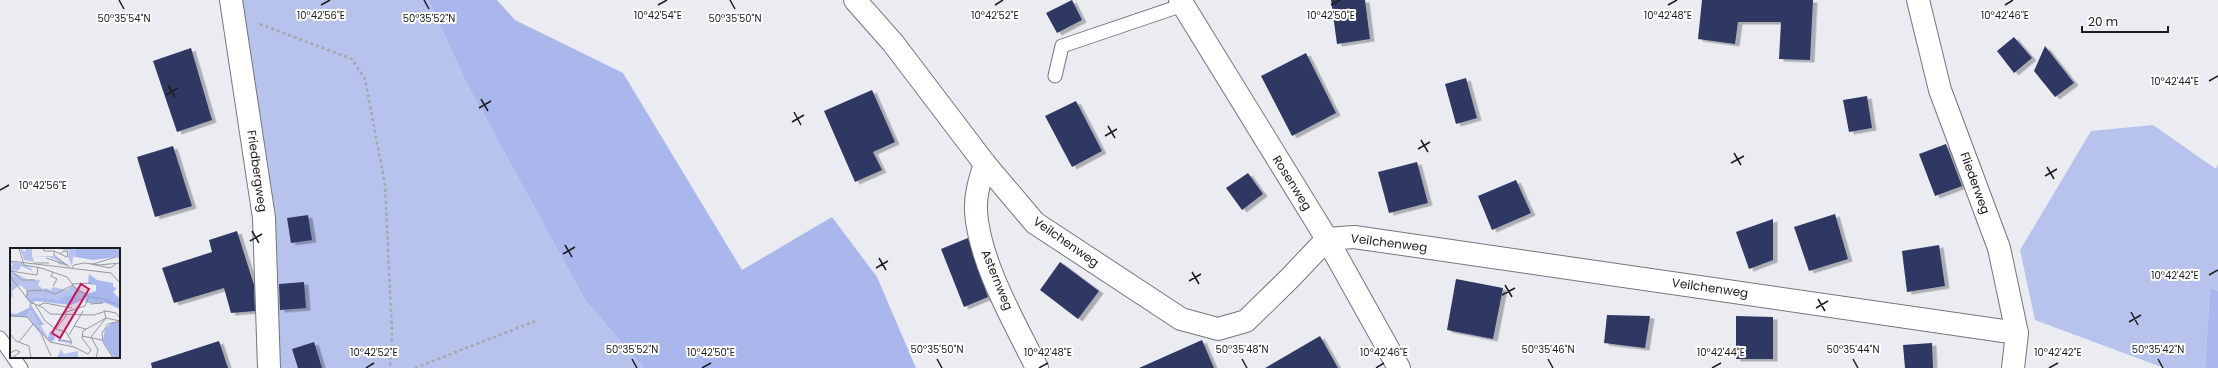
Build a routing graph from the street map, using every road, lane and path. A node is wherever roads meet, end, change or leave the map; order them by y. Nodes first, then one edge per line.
1 (855, 0) edge
2 (1918, 0) edge
3 (1182, 3) edge
4 (232, 7) edge
5 (1055, 76) dead end
6 (985, 164) junction
7 (1327, 239) junction
8 (538, 320) dead end
9 (2017, 333) junction
10 (0, 338) edge
11 (10, 353) edge
12 (14, 358) edge
13 (21, 368) edge
14 (269, 368) edge
15 (390, 368) edge
16 (415, 368) edge
17 (1037, 368) edge
18 (1399, 368) edge
19 (2013, 368) edge

1 - 6 street, Veilchenweg
2 - 9 street, Fliederweg
3 - 5 lane
3 - 7 street, Rosenweg
4 - 14 street, Friedbergweg
4 - 15 path
6 - 7 street, Veilchenweg
6 - 17 street, Asternweg
7 - 9 street, Veilchenweg
7 - 18 street, Rosenweg
8 - 16 path
9 - 19 street, Fliederweg
10 - 11 lane
12 - 13 lane

